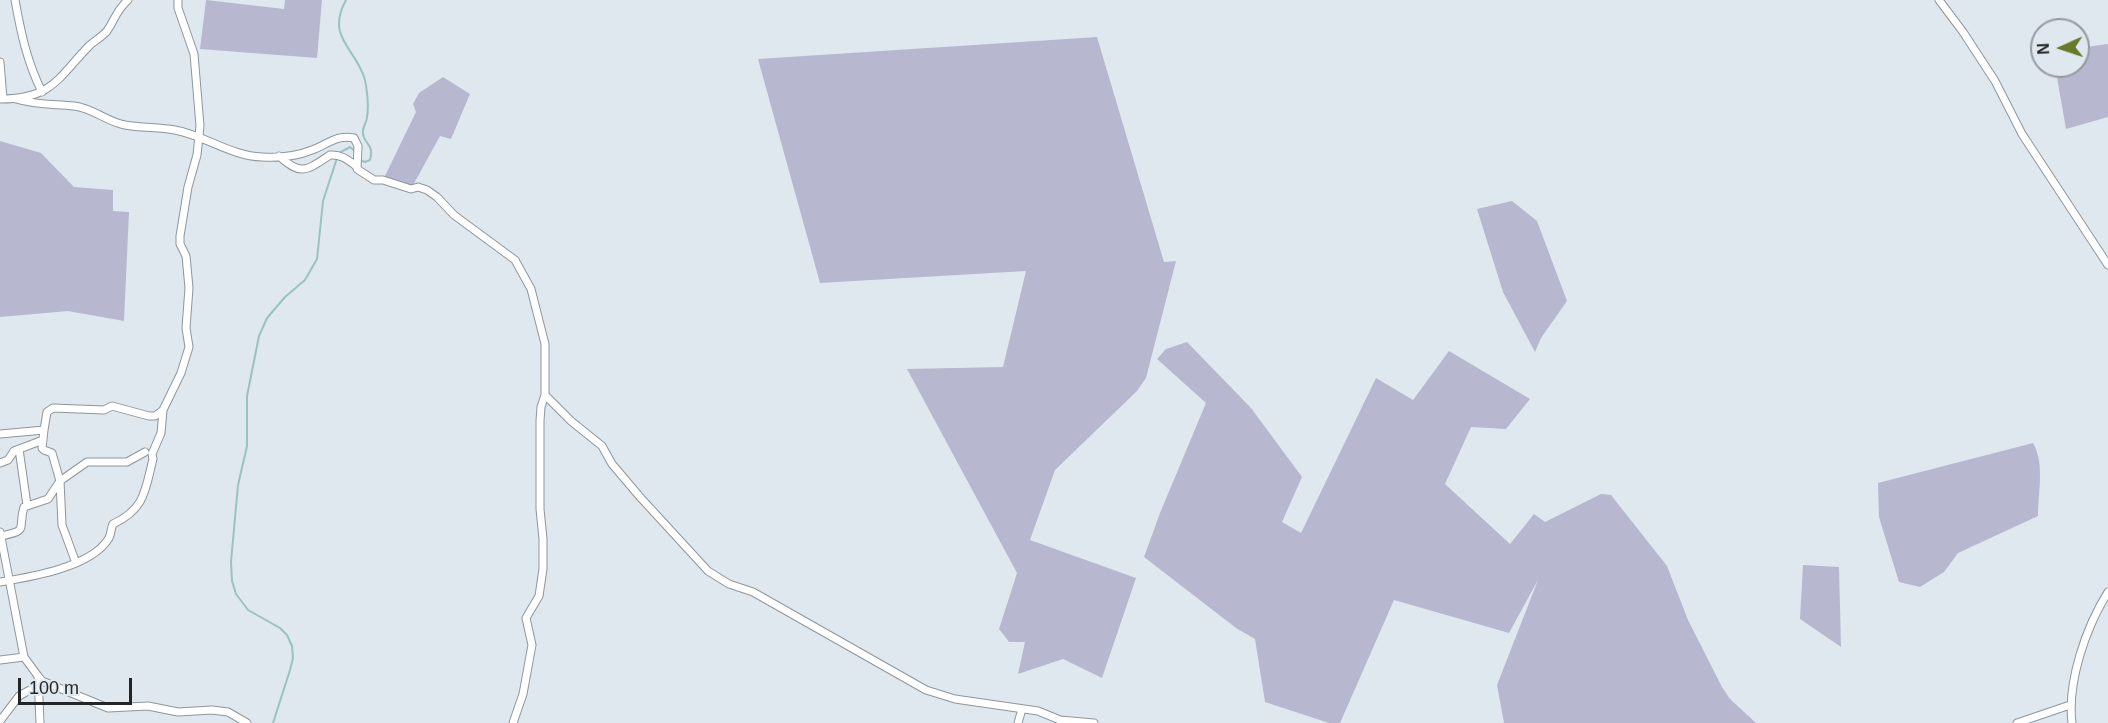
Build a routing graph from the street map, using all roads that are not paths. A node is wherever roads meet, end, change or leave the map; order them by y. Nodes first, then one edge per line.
1 (15, 0) edge
2 (128, 0) edge
3 (178, 0) edge
4 (1939, 0) edge
5 (0, 62) edge
6 (42, 92) junction
7 (2, 99) edge
8 (16, 99) junction
9 (197, 137) junction
10 (279, 156) junction
11 (356, 166) junction
12 (2108, 265) edge
13 (545, 395) junction
14 (164, 410) junction
15 (44, 430) junction
16 (0, 434) edge
17 (43, 440) junction
18 (19, 449) junction
19 (145, 452) dead end
20 (0, 463) edge
21 (60, 481) junction
22 (27, 505) junction
23 (0, 534) edge
24 (76, 563) junction
25 (10, 580) junction
26 (0, 582) edge
27 (2108, 592) edge
28 (24, 657) junction
29 (0, 660) edge
30 (38, 676) junction
31 (37, 686) junction
32 (2070, 705) junction
33 (1022, 709) junction
34 (0, 721) edge
35 (40, 723) edge
36 (247, 723) edge
37 (513, 723) edge
38 (1018, 723) edge
39 (1094, 723) edge
40 (2017, 723) edge
41 (2072, 723) edge

1 - 6 street
2 - 6 street
3 - 9 street
4 - 12 street
5 - 7 street
6 - 8 street
7 - 8 street
8 - 9 street
9 - 10 street
9 - 14 street
10 - 11 street
10 - 11 street
11 - 13 street
13 - 33 street
13 - 37 street
14 - 15 street
14 - 24 street
15 - 16 street
15 - 17 street
17 - 18 street
17 - 21 street
18 - 20 street
18 - 22 street
19 - 21 street
21 - 22 street
21 - 24 street
22 - 23 street
23 - 25 street
24 - 25 street
25 - 26 street
25 - 28 street
27 - 32 street
28 - 29 street
28 - 30 street
30 - 31 street
30 - 36 street
31 - 34 street
31 - 35 street
32 - 40 street
32 - 41 street
33 - 38 street
33 - 39 street

